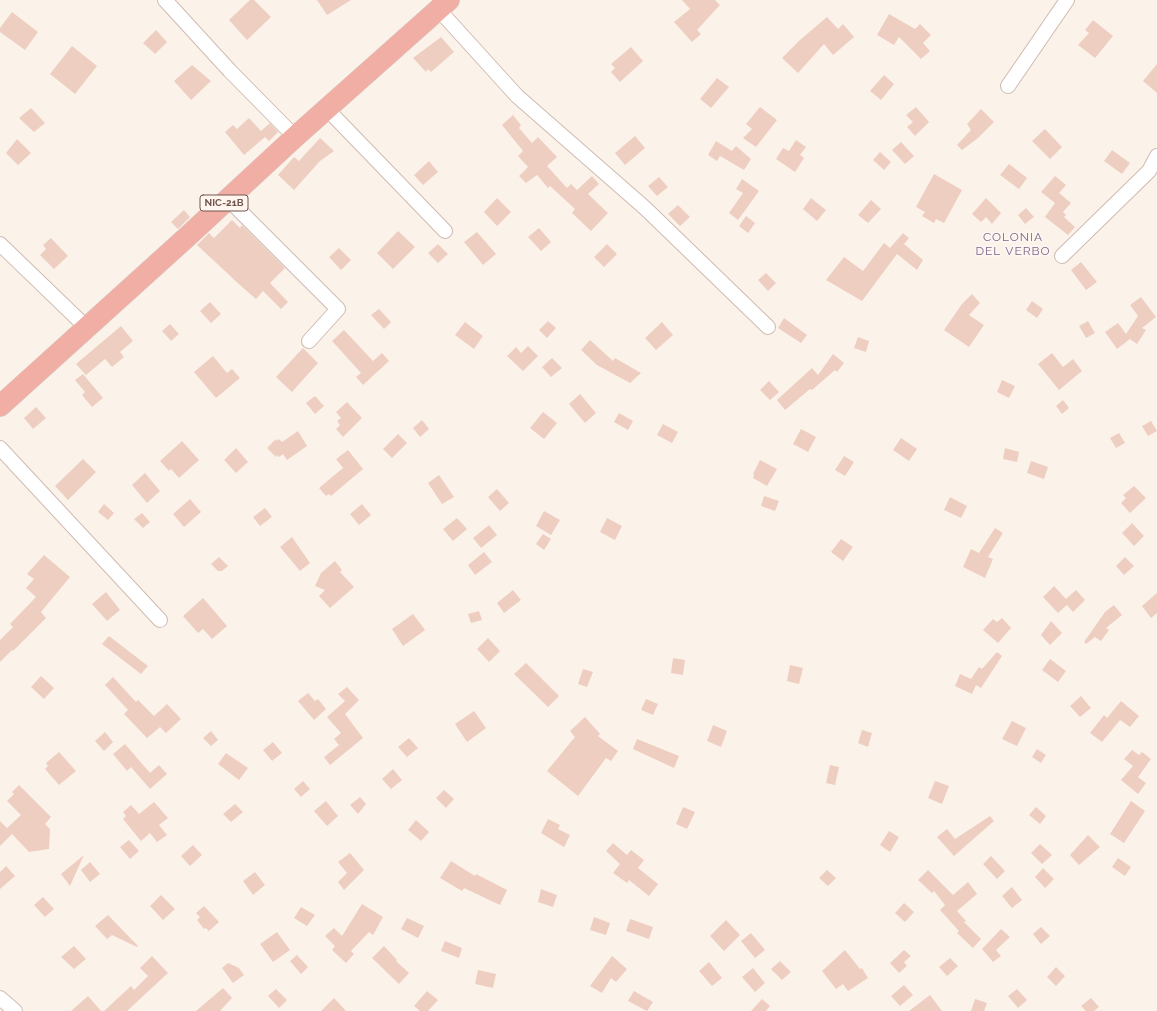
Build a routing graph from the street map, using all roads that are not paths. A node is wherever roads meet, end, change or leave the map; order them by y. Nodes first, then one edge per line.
1 (165, 0) edge
2 (1067, 0) edge
3 (444, 5) edge
4 (1008, 86) dead end
5 (327, 109) junction
6 (295, 137) junction
7 (1157, 156) edge
8 (228, 199) junction
9 (445, 231) dead end
10 (0, 244) edge
11 (1062, 256) dead end
12 (86, 327) junction
13 (768, 327) dead end
14 (309, 341) dead end
15 (0, 406) edge
16 (0, 448) edge
17 (160, 620) dead end
18 (0, 998) edge
19 (15, 1011) edge

1 - 6 street
2 - 4 street
3 - 5 highway, NIC-21B
3 - 13 street
5 - 6 highway, NIC-21B
5 - 9 street
6 - 8 highway, NIC-21B
7 - 11 street
8 - 12 highway, NIC-21B
8 - 14 street
10 - 12 street
12 - 15 highway, NIC-21B
16 - 17 street
18 - 19 street

